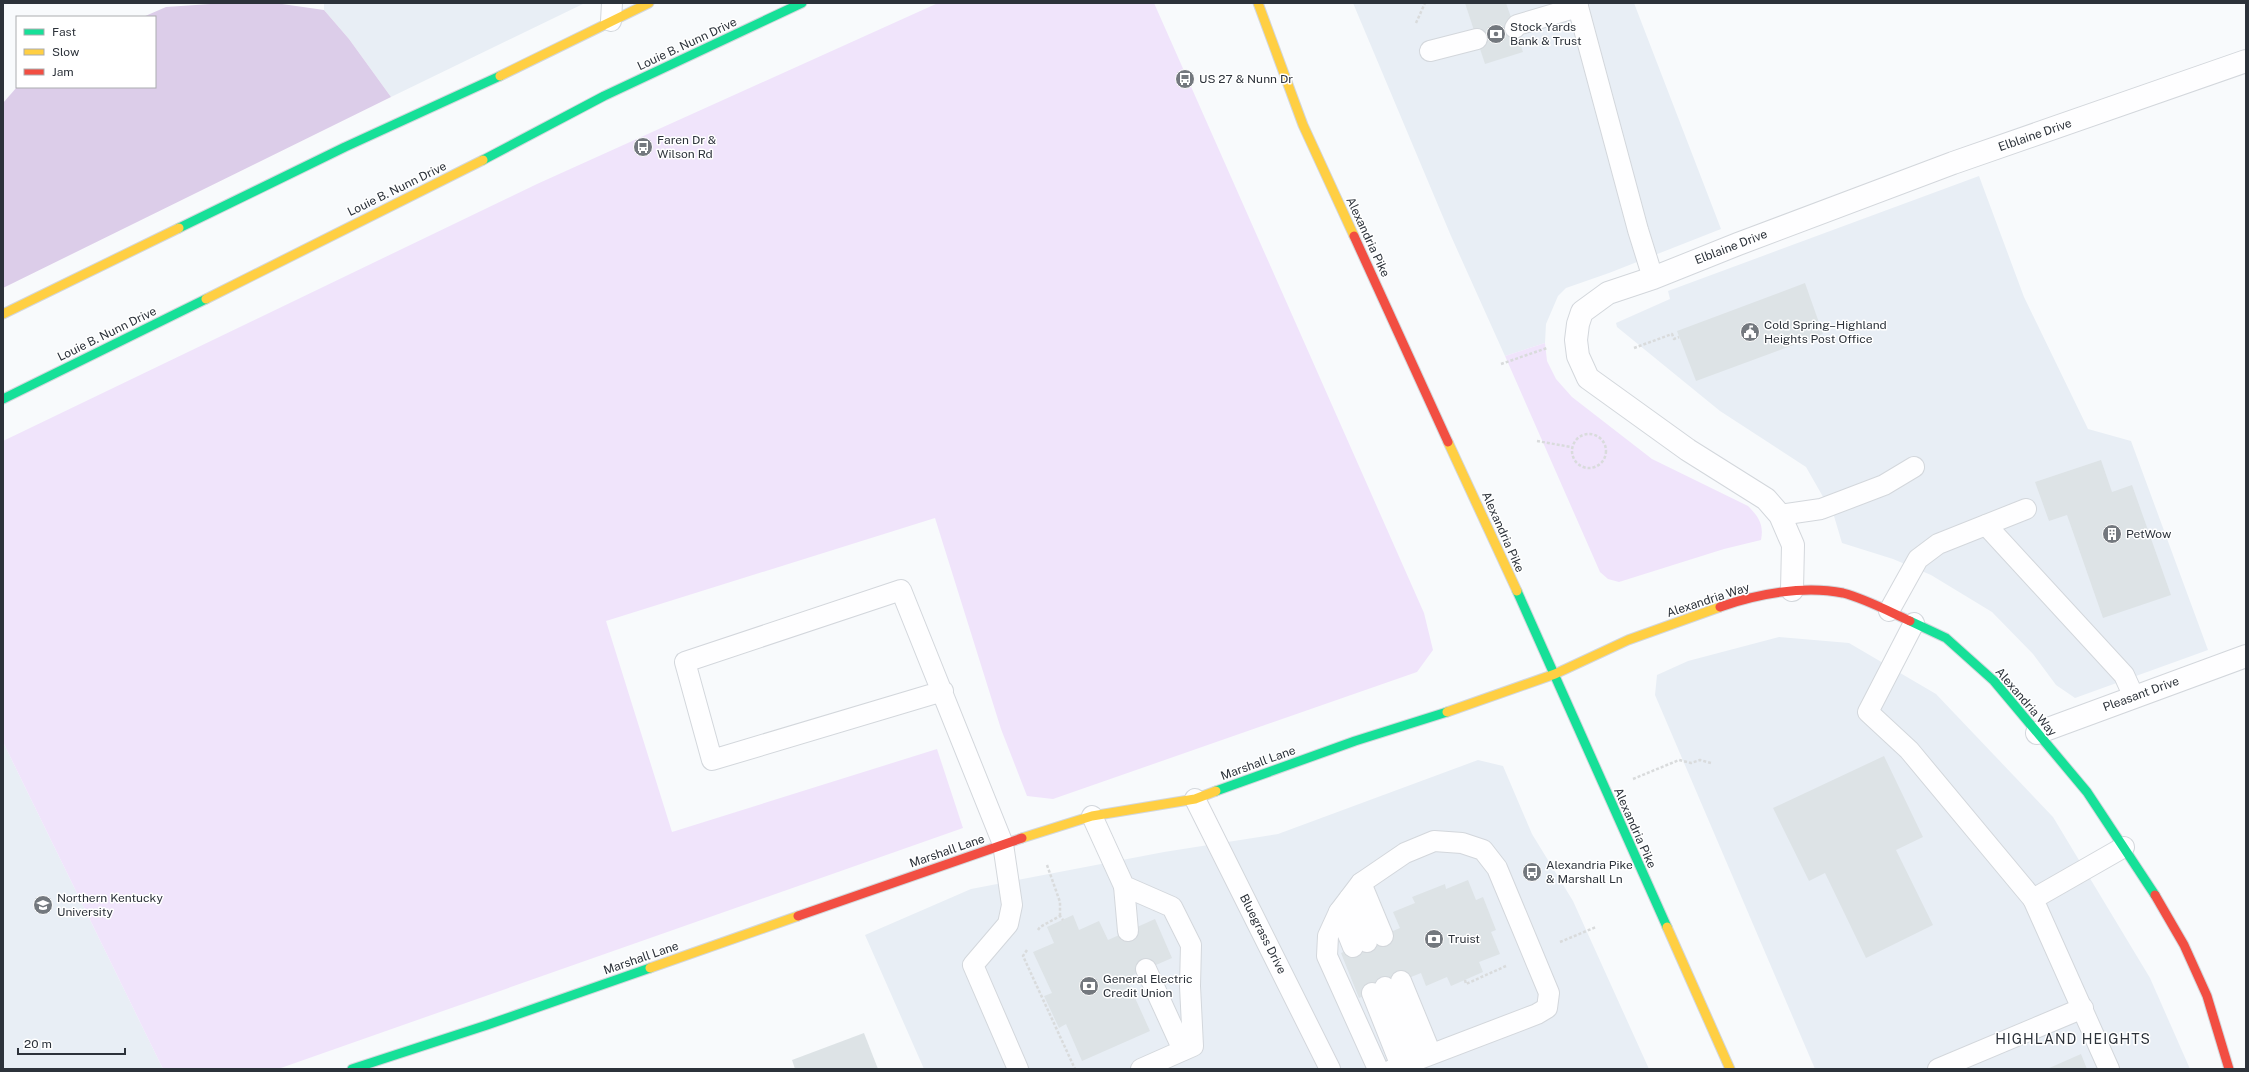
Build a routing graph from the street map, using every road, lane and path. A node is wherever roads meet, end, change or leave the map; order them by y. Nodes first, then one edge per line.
1 (649, 3) edge
2 (802, 3) edge
3 (1258, 3) edge
4 (1425, 3) edge
5 (1578, 5) edge
6 (611, 12) edge
7 (1416, 23) dead end
8 (1515, 28) dead end
9 (1477, 39) dead end
10 (1430, 51) dead end
11 (2246, 61) edge
12 (1653, 278) junction
13 (3, 314) edge
14 (1679, 337) dead end
15 (1576, 340) junction
16 (1634, 348) dead end
17 (1501, 364) dead end
18 (3, 399) edge
19 (1537, 441) dead end
20 (1571, 447) junction
21 (1914, 467) dead end
22 (2026, 509) dead end
23 (1780, 515) junction
24 (1986, 525) junction
25 (1792, 590) junction
26 (1889, 611) junction
27 (1914, 623) junction
28 (2246, 656) edge
29 (1555, 674) junction
30 (943, 691) junction
31 (2134, 697) junction
32 (2037, 732) junction
33 (1711, 763) dead end
34 (1605, 790) junction
35 (1195, 799) junction
36 (1092, 816) junction
37 (1003, 844) junction
38 (2124, 847) junction
39 (1047, 865) dead end
40 (1361, 883) junction
41 (1124, 886) junction
42 (2033, 899) junction
43 (1344, 905) junction
44 (1060, 916) junction
45 (1063, 920) dead end
46 (1128, 931) dead end
47 (1034, 936) dead end
48 (1029, 946) dead end
49 (1146, 970) dead end
50 (2083, 1008) junction
51 (1183, 1050) junction
52 (1410, 1062) edge
53 (352, 1069) edge
54 (1018, 1069) edge
55 (1075, 1069) edge
56 (1141, 1069) edge
57 (1330, 1069) edge
58 (1378, 1069) edge
59 (1730, 1069) edge
60 (1938, 1069) edge
61 (2109, 1069) edge
62 (2229, 1069) edge

1 - 6 main road
2 - 18 main road, Louie B. Nunn Drive
3 - 29 main road, Alexandria Pike
4 - 7 path
5 - 8 lane
5 - 12 lane
6 - 13 main road
9 - 10 lane
11 - 12 street, Elblaine Drive
12 - 15 street, Elblaine Drive
14 - 16 path
15 - 17 path
15 - 23 street, Elblaine Drive
19 - 20 path
20 - 20 path
21 - 23 lane
22 - 24 lane
23 - 25 street, Elblaine Drive
24 - 26 lane
24 - 31 lane
25 - 26 main road, Alexandria Way
25 - 29 main road, Alexandria Way
26 - 27 main road, Alexandria Way
27 - 32 main road, Alexandria Way
27 - 42 lane
28 - 31 street, Pleasant Drive
29 - 34 main road, Alexandria Pike
29 - 35 main road, Marshall Lane
30 - 30 lane
30 - 37 lane
31 - 32 street, Pleasant Drive
32 - 38 main road, Alexandria Way
33 - 34 path
34 - 59 main road, Alexandria Pike
35 - 36 main road, Marshall Lane
35 - 57 lane, Bluegrass Drive
36 - 37 main road, Marshall Lane
36 - 41 lane
37 - 53 main road, Marshall Lane
37 - 54 lane
38 - 42 lane
38 - 62 main road, Alexandria Way
39 - 44 path
40 - 43 lane
40 - 43 lane
40 - 52 lane
41 - 46 lane
41 - 51 lane
42 - 50 lane
43 - 58 lane
44 - 45 path
44 - 47 path
48 - 55 path
49 - 51 lane
50 - 60 lane
50 - 61 lane
51 - 56 lane
52 - 52 lane

